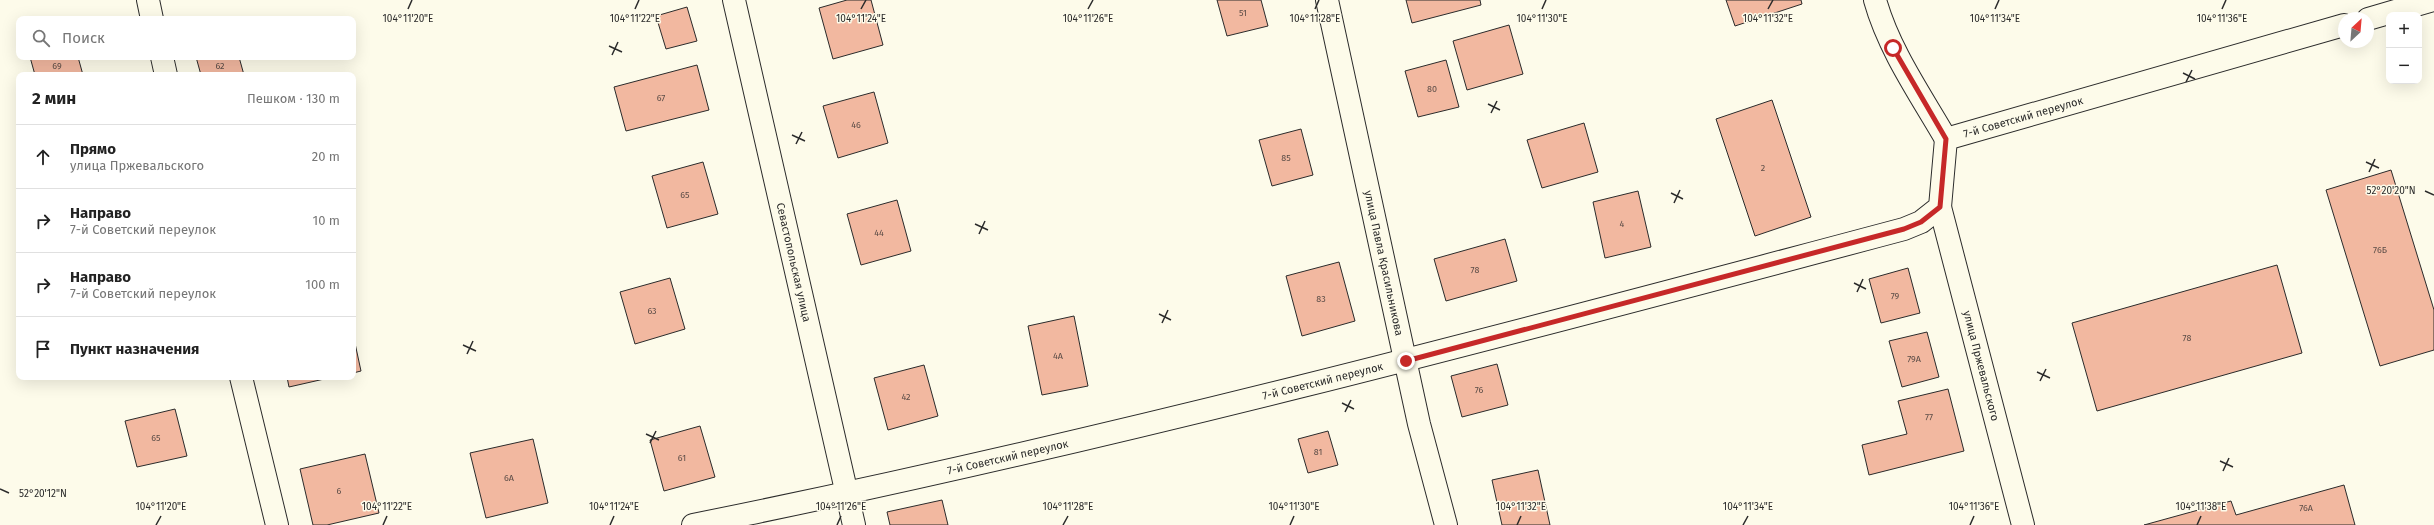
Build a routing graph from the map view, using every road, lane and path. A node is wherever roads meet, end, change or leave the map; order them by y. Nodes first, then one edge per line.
1 (148, 0) edge
2 (734, 0) edge
3 (1327, 0) edge
4 (1875, 0) edge
5 (2433, 0) edge
6 (151, 16) edge
7 (2374, 17) edge
8 (2338, 27) edge
9 (163, 60) edge
10 (165, 72) edge
11 (1946, 139) junction
12 (1940, 207) junction
13 (1406, 361) junction
14 (242, 380) edge
15 (846, 494) junction
16 (277, 525) edge
17 (693, 525) edge
18 (854, 525) edge
19 (1446, 525) edge
20 (2022, 525) edge

1 - 6 street
2 - 15 street, Севастопольская улица
3 - 13 street, улица Павла Красильникова
4 - 11 street
5 - 7 street
8 - 11 street, 7-й Советский переулок
9 - 10 street
11 - 12 street
12 - 13 street, 7-й Советский переулок
12 - 20 street, улица Пржевальского
13 - 15 street, 7-й Советский переулок
13 - 19 street, улица Павла Красильникова
14 - 16 street
15 - 17 street, 7-й Советский переулок
15 - 18 street, Севастопольская улица

